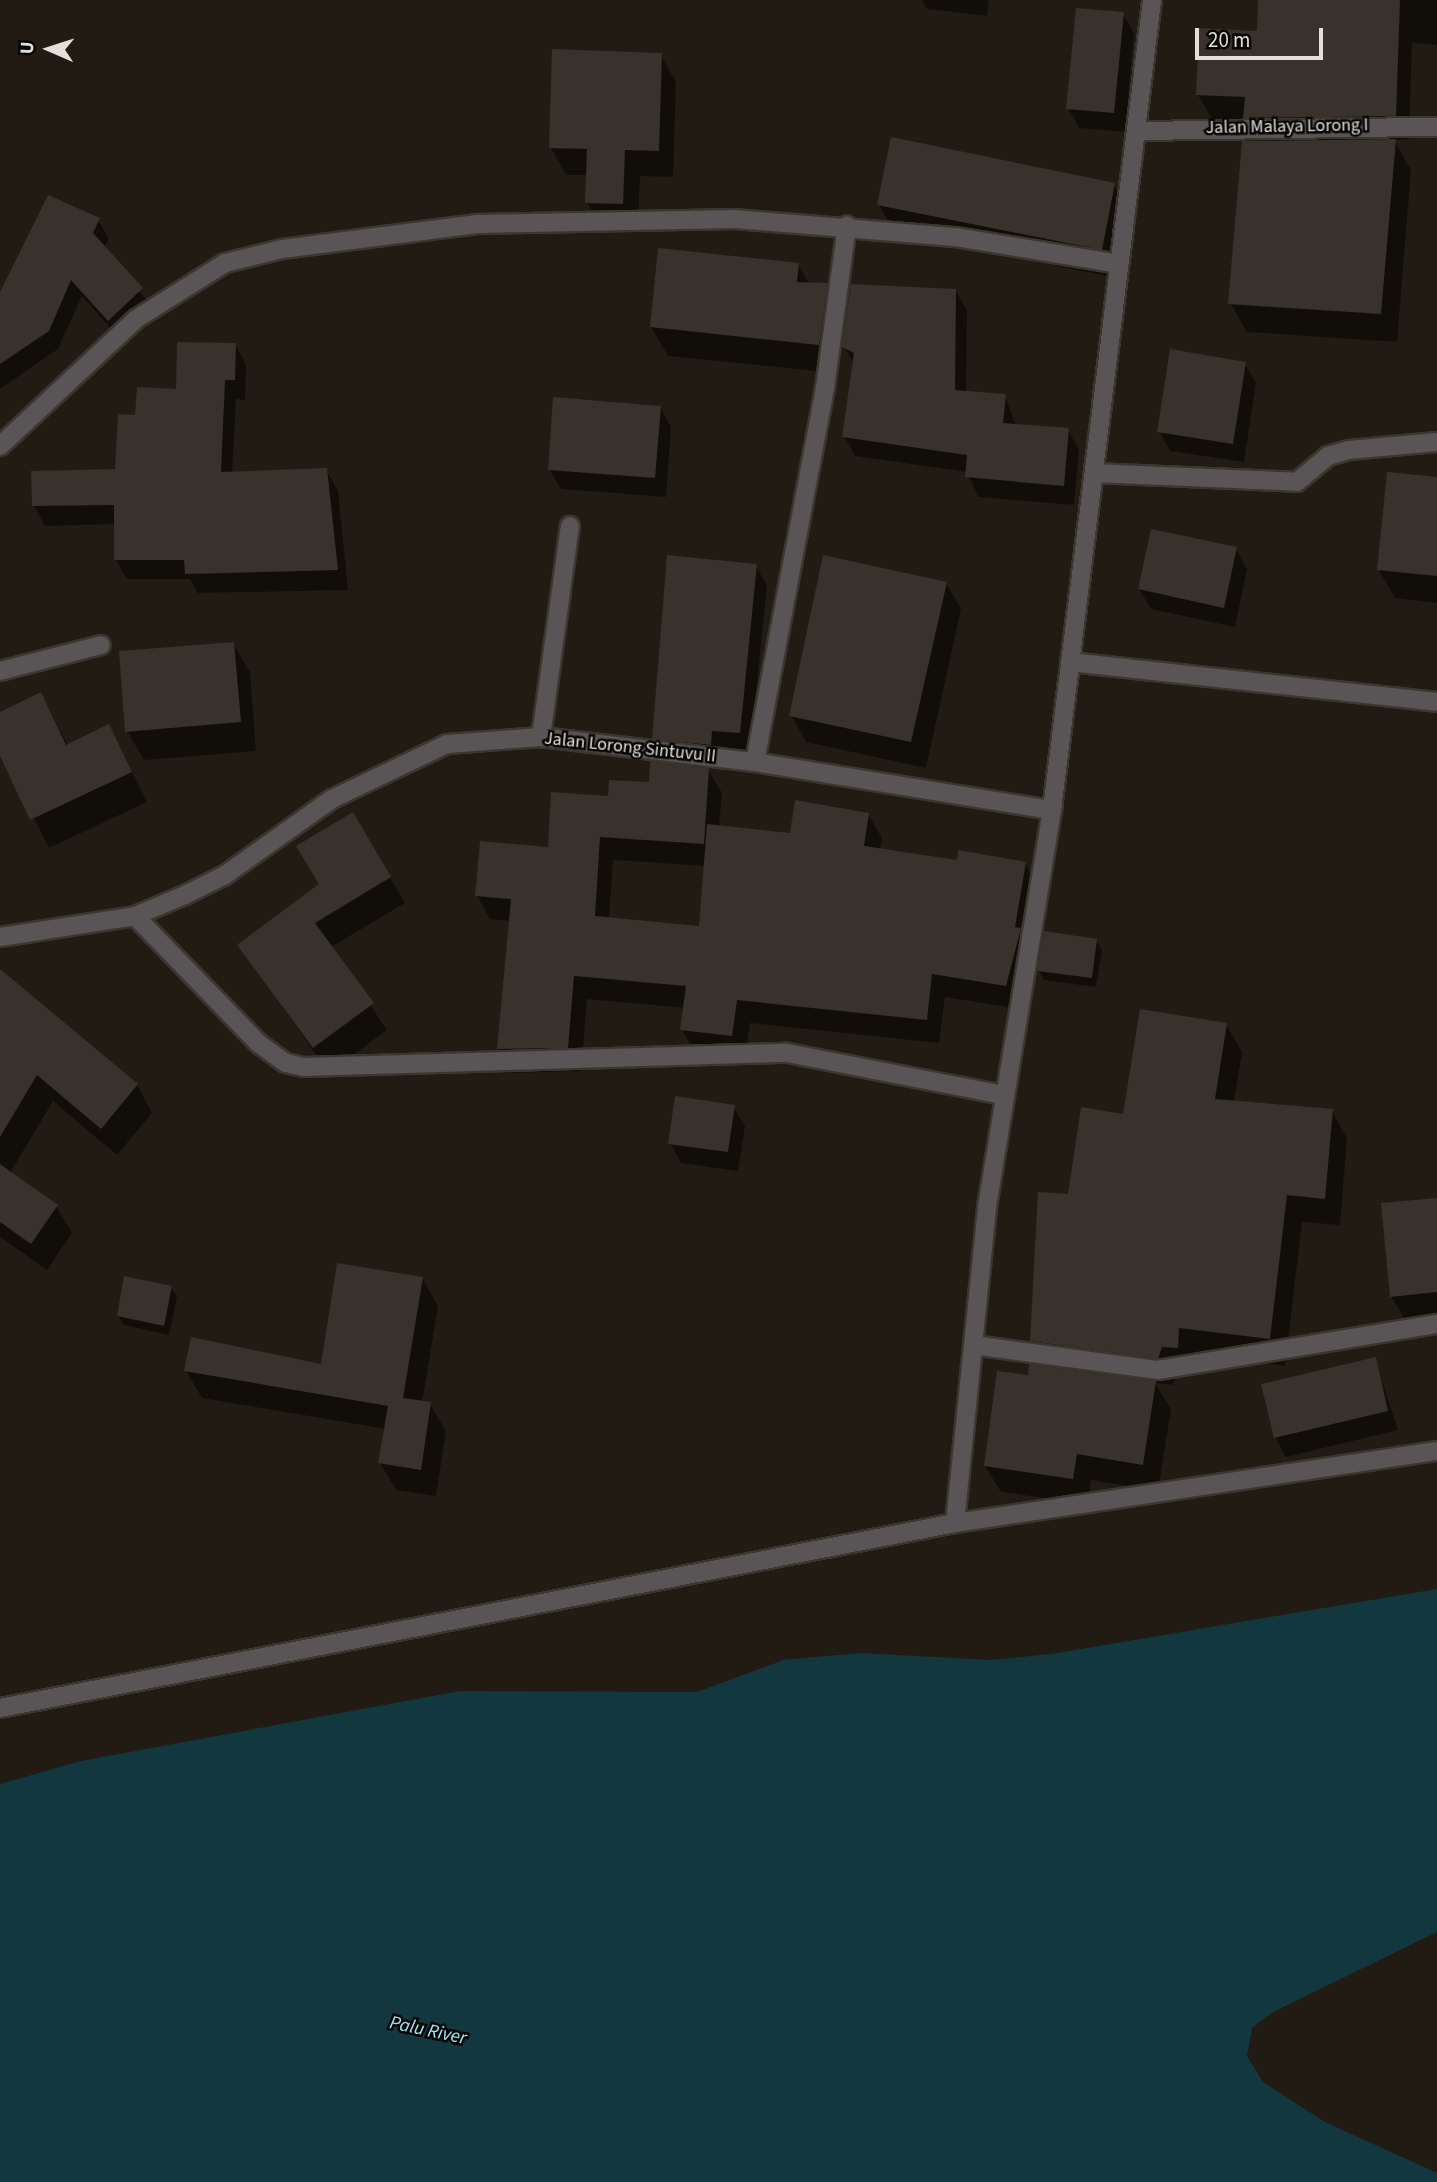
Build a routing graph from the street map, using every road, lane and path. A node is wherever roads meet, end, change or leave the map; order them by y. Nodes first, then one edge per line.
1 (1152, 0) edge
2 (1437, 127) edge
3 (1137, 131) junction
4 (848, 225) junction
5 (1119, 264) junction
6 (1437, 442) edge
7 (0, 446) edge
8 (1094, 473) junction
9 (570, 526) dead end
10 (101, 645) dead end
11 (1070, 662) junction
12 (0, 671) edge
13 (1437, 702) edge
14 (541, 737) junction
15 (755, 762) junction
16 (1052, 810) junction
17 (135, 916) junction
18 (0, 937) edge
19 (1004, 1095) junction
20 (1437, 1324) edge
21 (973, 1345) junction
22 (1437, 1451) edge
23 (955, 1523) junction
24 (0, 1708) edge

1 - 3 street
2 - 3 street, Jalan Malaya Lorong I
3 - 5 street
4 - 5 street
4 - 7 street
4 - 15 street
5 - 8 street
6 - 8 street
8 - 11 street
9 - 14 street
10 - 12 street
11 - 13 street
11 - 16 street
14 - 15 street, Jalan Lorong Sintuvu II
14 - 17 street, Jalan Lorong Sintuvu II
15 - 16 street, Jalan Lorong Sintuvu II
16 - 19 street
17 - 18 street, Jalan Lorong Sintuvu II
17 - 19 street
19 - 21 street
20 - 21 street
21 - 23 street
22 - 23 street
23 - 24 street

